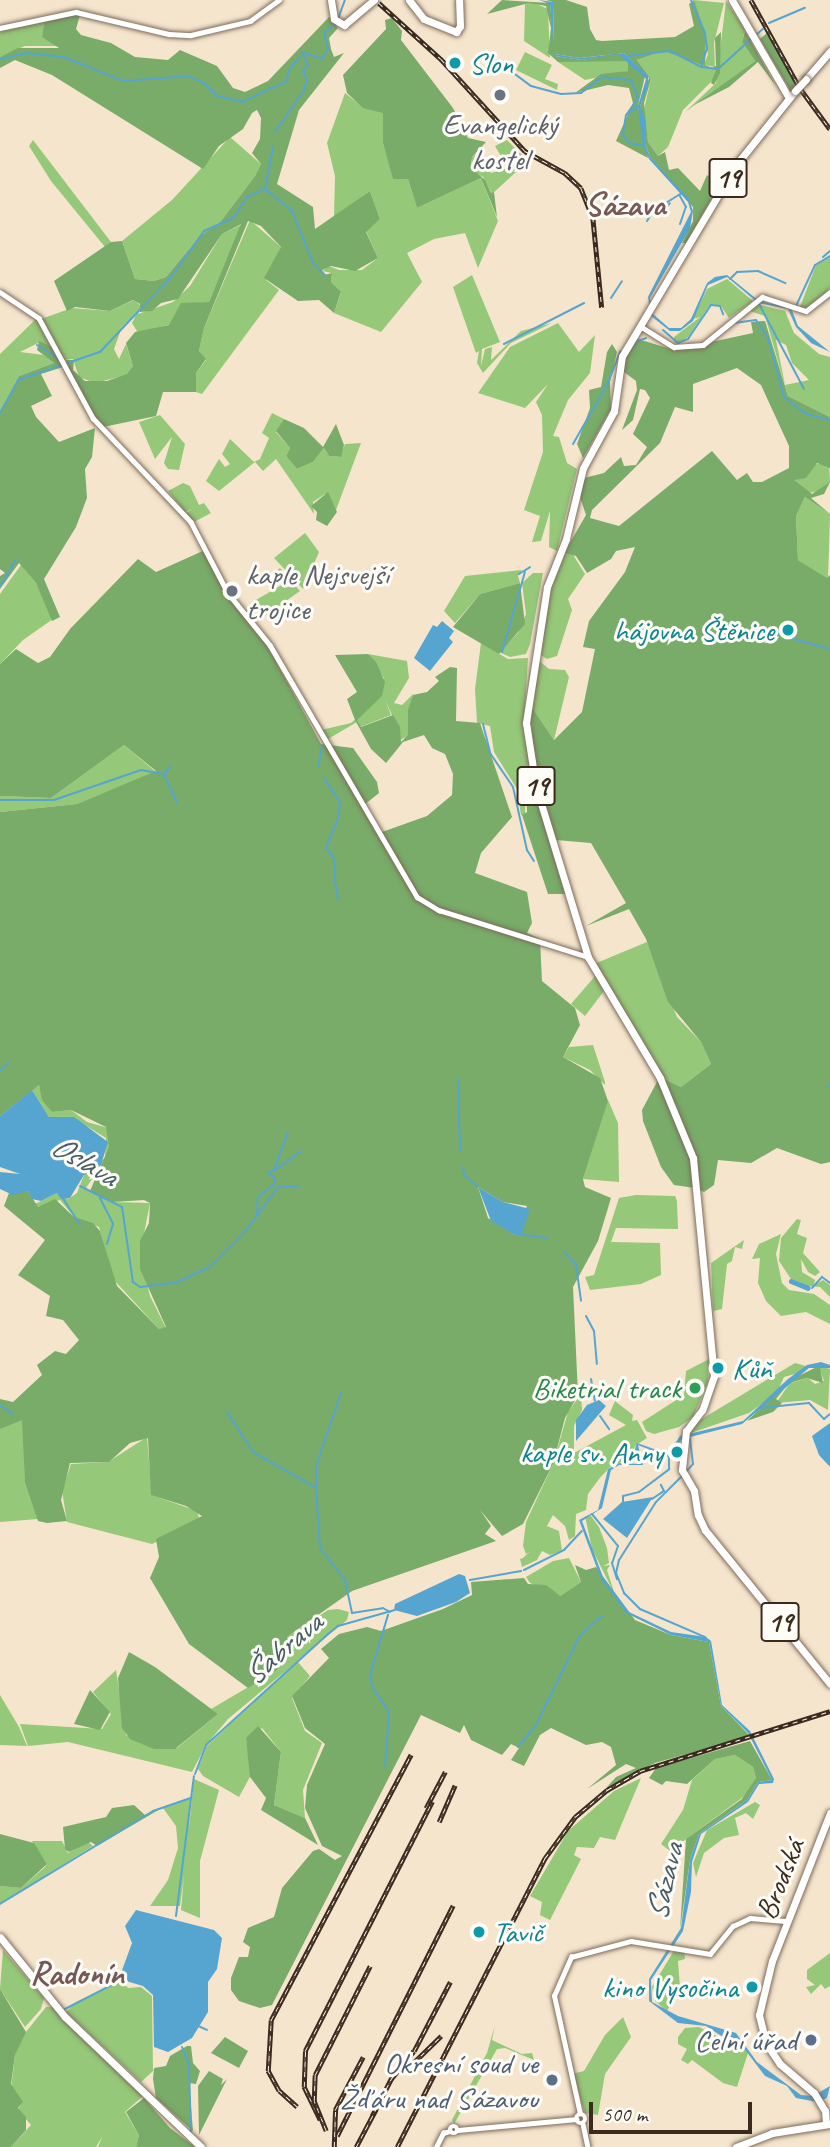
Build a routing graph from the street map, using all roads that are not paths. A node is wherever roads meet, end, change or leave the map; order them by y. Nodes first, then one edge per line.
1 (279, 0) edge
2 (331, 0) edge
3 (374, 0) edge
4 (409, 0) edge
5 (459, 0) edge
6 (732, 0) edge
7 (0, 28) edge
8 (830, 51) edge
9 (789, 99) junction
10 (0, 292) edge
11 (830, 292) edge
12 (640, 326) junction
13 (588, 957) junction
14 (830, 1684) edge
15 (830, 1813) edge
16 (788, 1921) junction
17 (0, 1937) edge
18 (578, 2116) junction
19 (583, 2124) junction
20 (828, 2124) edge
21 (201, 2147) edge
22 (436, 2147) edge
23 (588, 2147) edge
24 (736, 2147) edge

1 - 7 street
2 - 3 main road
4 - 5 main road
6 - 9 main road
8 - 9 main road, 19, bridge
9 - 12 main road, 19
10 - 13 street
11 - 12 street
12 - 13 main road, 19
13 - 14 main road, 19
15 - 16 main road, Brodská
16 - 18 street
16 - 20 main road, Brodská
17 - 21 main road
18 - 19 street
18 - 19 street
18 - 22 street
19 - 23 street
20 - 24 main road

